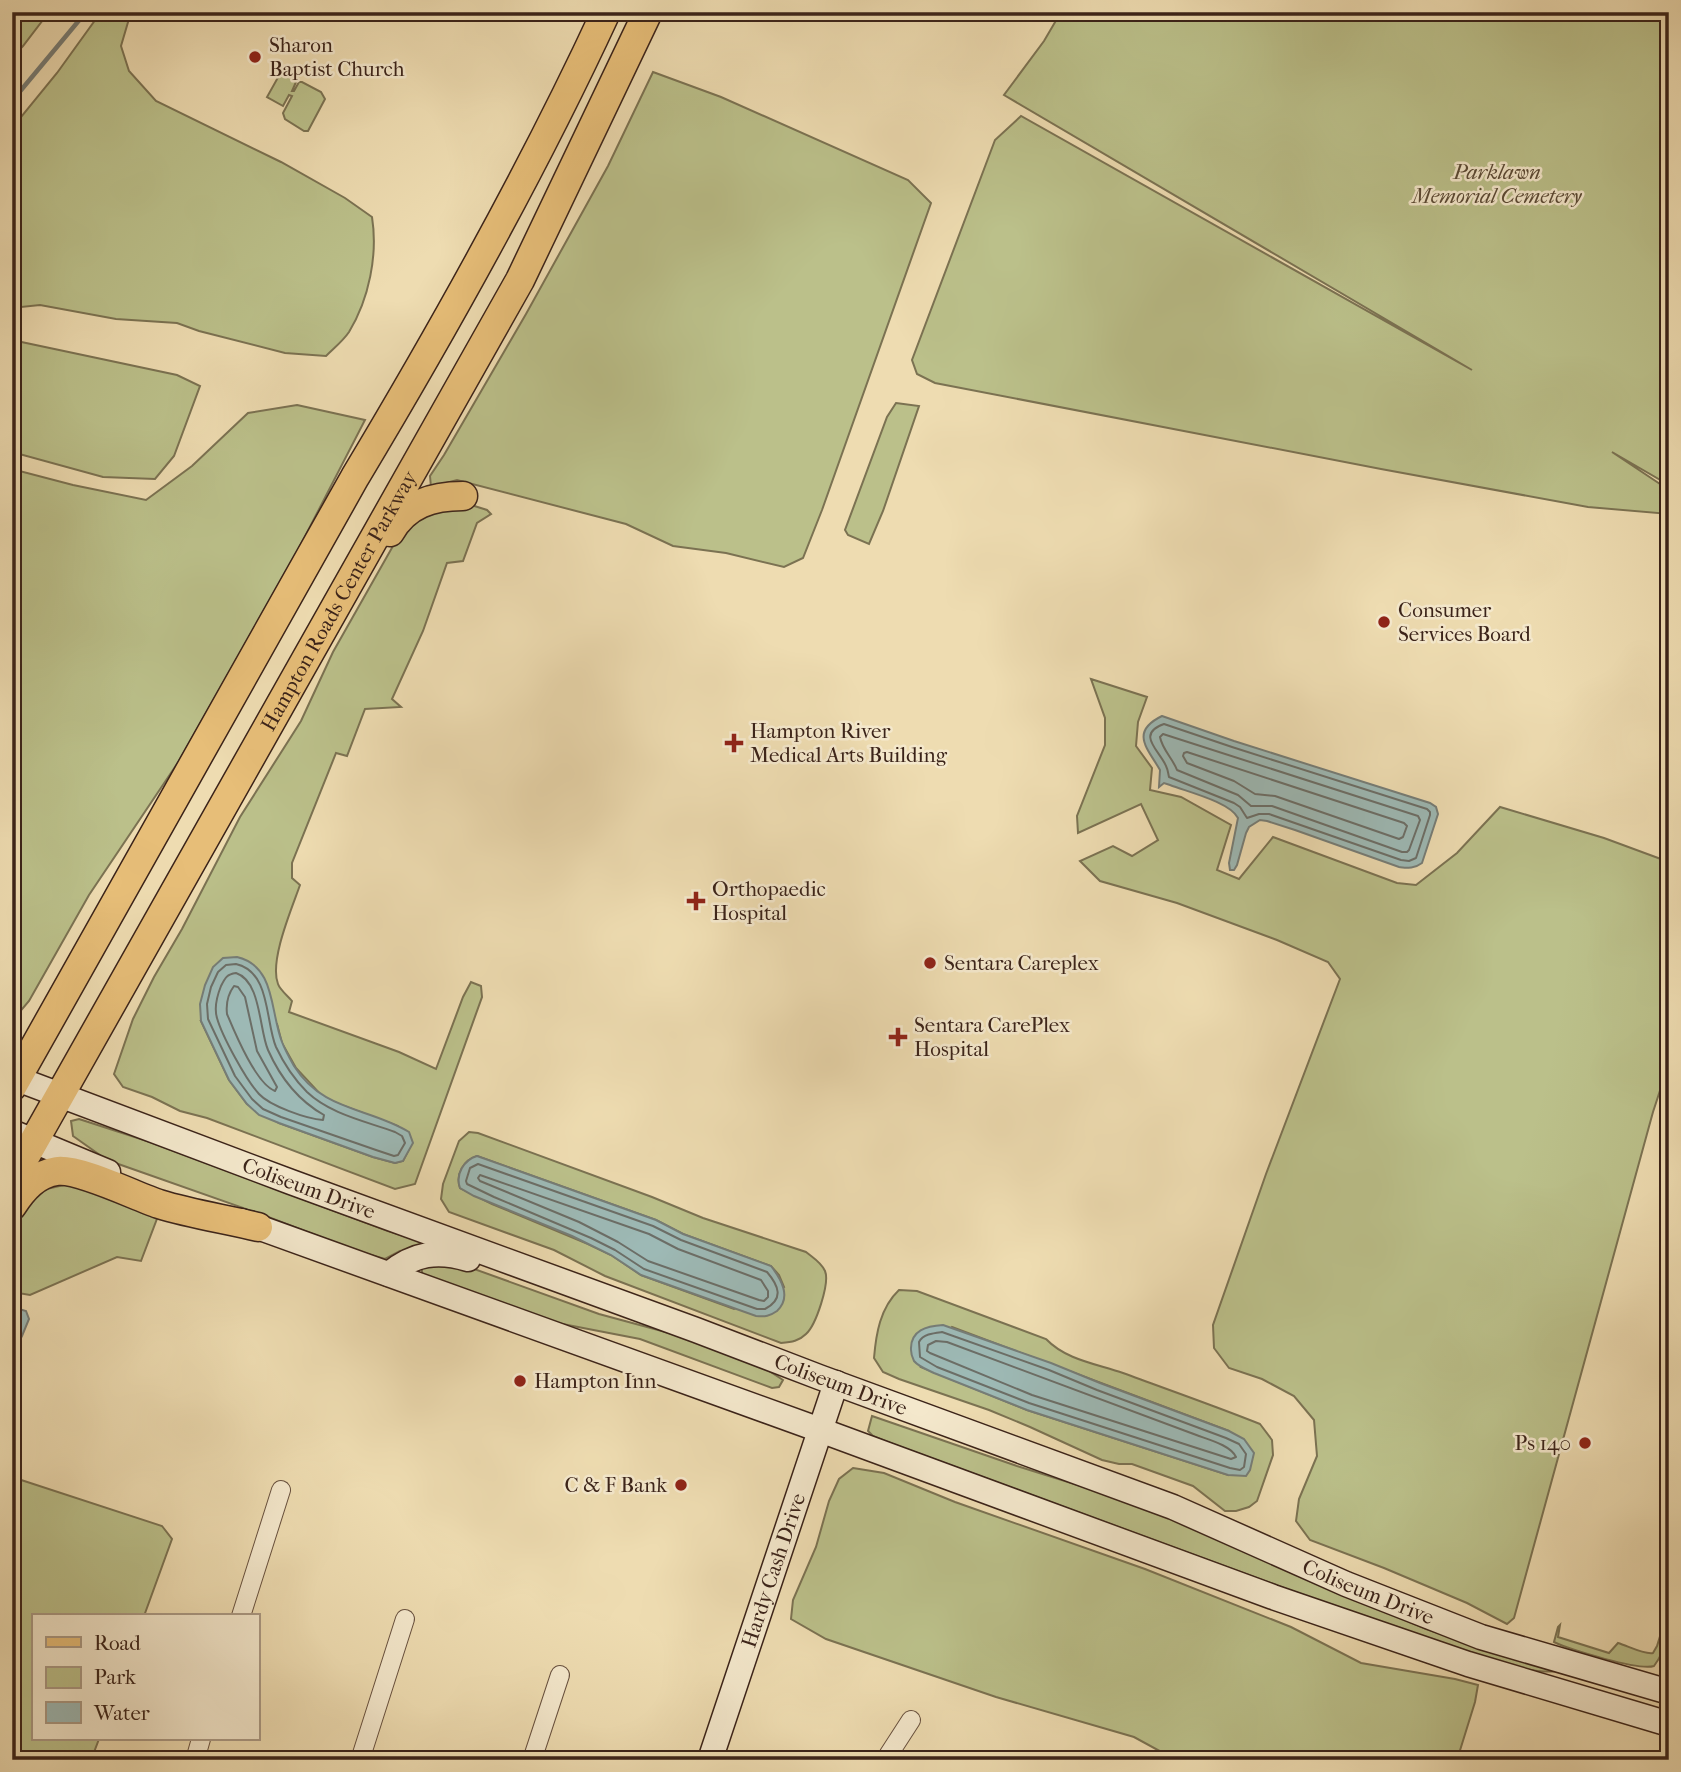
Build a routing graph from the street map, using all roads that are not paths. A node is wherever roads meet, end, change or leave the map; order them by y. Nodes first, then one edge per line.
1 (606, 12) edge
2 (648, 12) edge
3 (660, 12) edge
4 (597, 120) junction
5 (463, 496) dead end
6 (263, 736) junction
7 (14, 1081) edge
8 (59, 1096) junction
9 (23, 1136) edge
10 (12, 1180) edge
11 (12, 1206) edge
12 (258, 1227) junction
13 (389, 1274) junction
14 (696, 1330) junction
15 (836, 1383) junction
16 (820, 1430) junction
17 (281, 1490) dead end
18 (242, 1614) edge
19 (405, 1619) dead end
20 (560, 1675) dead end
21 (1669, 1692) edge
22 (911, 1720) dead end
23 (1668, 1720) edge
24 (201, 1740) edge
25 (195, 1760) edge
26 (360, 1760) edge
27 (532, 1760) edge
28 (710, 1760) edge
29 (887, 1760) edge

1 - 7 main road
2 - 4 main road, Hampton Roads Center Parkway
3 - 4 main road
4 - 6 main road, Hampton Roads Center Parkway
5 - 6 main road
6 - 8 main road, Hampton Roads Center Parkway
7 - 8 street, Coliseum Drive
8 - 9 main road, Hampton Roads Center Parkway
8 - 14 street, Coliseum Drive
9 - 10 main road, Hampton Roads Center Parkway
9 - 12 street, Coliseum Drive
11 - 12 main road
12 - 13 street, Coliseum Drive
13 - 14 street
13 - 16 street, Coliseum Drive
14 - 15 street, Coliseum Drive
15 - 16 street, Hardy Cash Drive
15 - 21 street, Coliseum Drive
16 - 23 street, Coliseum Drive
16 - 28 street, Hardy Cash Drive
17 - 18 street
19 - 26 street
20 - 27 street
22 - 29 street
24 - 25 street

